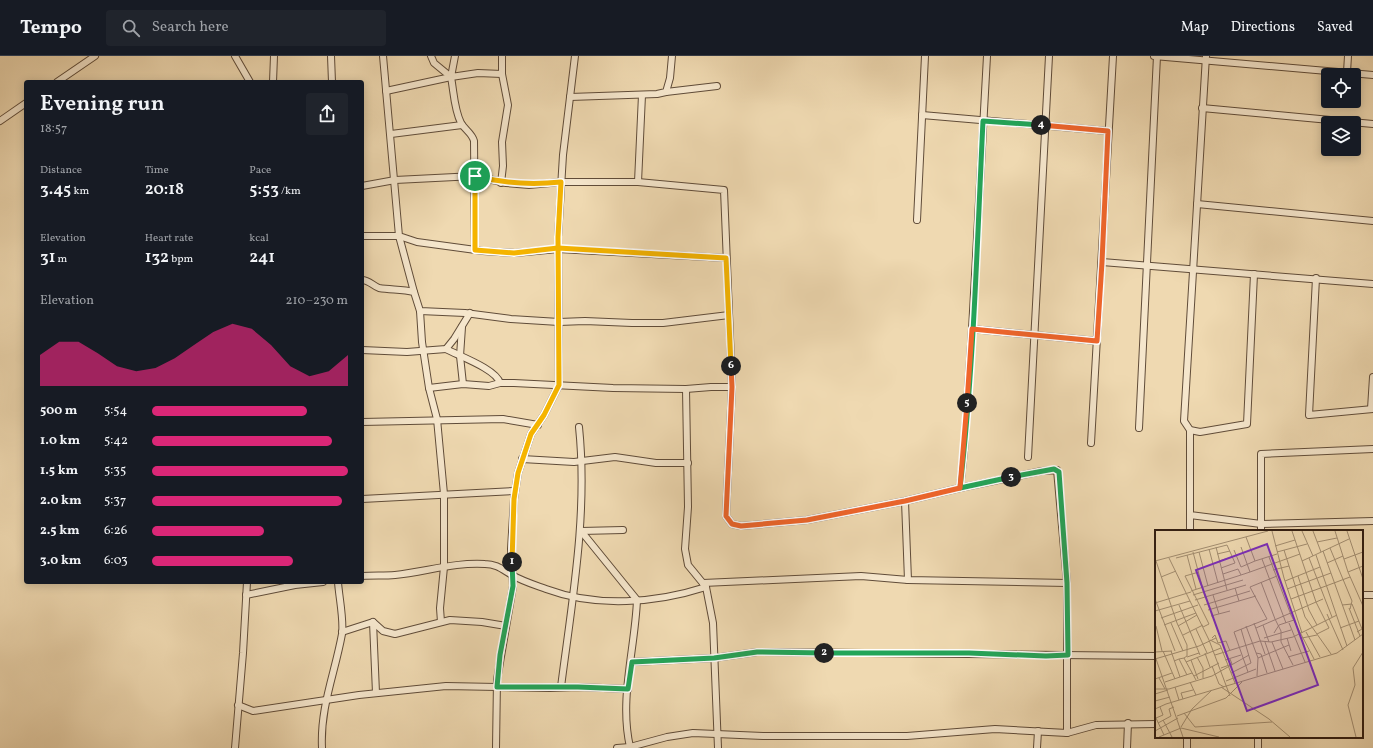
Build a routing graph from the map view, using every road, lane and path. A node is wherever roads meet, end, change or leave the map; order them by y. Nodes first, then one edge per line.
1 (95, 56) edge
2 (235, 56) edge
3 (274, 56) edge
4 (331, 56) edge
5 (383, 56) edge
6 (431, 56) edge
7 (454, 56) edge
8 (502, 56) edge
9 (575, 56) edge
10 (672, 56) edge
11 (925, 56) edge
12 (987, 56) edge
13 (1049, 56) edge
14 (1113, 56) edge
15 (1154, 56) edge
16 (1157, 56) edge
17 (1348, 56) edge
18 (1206, 58) edge
19 (1347, 68) edge
20 (1321, 69) edge
21 (1361, 73) edge
22 (502, 74) junction
23 (1373, 74) edge
24 (451, 77) junction
25 (60, 80) edge
26 (249, 80) edge
27 (273, 80) edge
28 (332, 80) edge
29 (717, 86) dead end
30 (386, 91) junction
31 (666, 92) junction
32 (642, 95) junction
33 (570, 97) junction
34 (24, 104) edge
35 (1202, 108) junction
36 (922, 115) junction
37 (0, 121) edge
38 (983, 121) junction
39 (1373, 124) edge
40 (462, 125) junction
41 (1046, 126) junction
42 (1108, 131) junction
43 (391, 134) junction
44 (475, 176) junction
45 (395, 180) junction
46 (501, 182) junction
47 (561, 182) junction
48 (638, 182) junction
49 (364, 186) edge
50 (1197, 204) junction
51 (917, 220) dead end
52 (1373, 221) edge
53 (364, 236) edge
54 (399, 236) junction
55 (558, 248) junction
56 (475, 250) junction
57 (726, 258) junction
58 (1102, 262) junction
59 (1148, 265) junction
60 (1192, 269) junction
61 (1254, 274) junction
62 (1316, 278) junction
63 (364, 280) edge
64 (1373, 284) edge
65 (414, 292) junction
66 (420, 310) junction
67 (470, 313) junction
68 (729, 315) junction
69 (559, 322) junction
70 (462, 326) junction
71 (972, 329) junction
72 (1035, 336) junction
73 (1097, 341) junction
74 (446, 349) junction
75 (364, 350) edge
76 (424, 350) junction
77 (460, 356) junction
78 (1373, 377) edge
79 (500, 383) junction
80 (464, 384) junction
81 (559, 385) junction
82 (732, 387) junction
83 (429, 388) junction
84 (686, 389) junction
85 (1372, 409) edge
86 (437, 419) junction
87 (364, 422) edge
88 (538, 425) junction
89 (580, 427) dead end
90 (1139, 428) dead end
91 (1190, 430) junction
92 (1092, 443) dead end
93 (1373, 450) edge
94 (1028, 457) dead end
95 (522, 459) junction
96 (583, 461) junction
97 (688, 463) junction
98 (960, 488) junction
99 (515, 491) junction
100 (444, 494) junction
101 (364, 499) edge
102 (905, 501) junction
103 (1190, 515) junction
104 (1373, 521) edge
105 (1261, 528) edge
106 (623, 530) dead end
107 (1190, 530) edge
108 (581, 531) junction
109 (444, 567) junction
110 (364, 576) edge
111 (513, 576) junction
112 (908, 580) junction
113 (1067, 583) junction
114 (246, 584) edge
115 (304, 584) edge
116 (338, 584) edge
117 (705, 585) junction
118 (246, 595) junction
119 (572, 597) junction
120 (637, 600) junction
121 (373, 622) junction
122 (441, 622) junction
123 (506, 626) junction
124 (342, 632) junction
125 (1068, 655) junction
126 (1155, 656) edge
127 (714, 658) junction
128 (632, 662) junction
129 (497, 687) junction
130 (561, 687) junction
131 (628, 689) junction
132 (376, 693) junction
133 (325, 700) junction
134 (238, 705) junction
135 (1128, 723) junction
136 (1155, 724) edge
137 (1038, 731) junction
138 (716, 733) junction
139 (1067, 733) junction
140 (630, 747) junction
141 (235, 748) edge
142 (322, 748) edge
143 (496, 748) edge
144 (617, 748) edge
145 (718, 748) edge
146 (1037, 748) edge
147 (1127, 748) edge

1 - 25 street
2 - 26 street
3 - 27 street
4 - 28 street
5 - 30 street
6 - 24 street
7 - 24 street
8 - 22 street
9 - 33 street
10 - 31 street
11 - 36 street
12 - 38 street
13 - 41 street
14 - 42 street
15 - 16 street
16 - 18 street
16 - 59 street
17 - 19 street
18 - 20 street
18 - 35 street
21 - 23 street
22 - 24 street
22 - 46 street
24 - 30 street
24 - 40 street
29 - 31 street
30 - 43 street
31 - 32 street
32 - 33 street
32 - 48 street
33 - 47 street
34 - 37 street
35 - 39 street
35 - 50 street
36 - 38 street
36 - 51 street
38 - 41 street
38 - 71 street
40 - 43 street
40 - 44 street
41 - 42 street
41 - 72 street
42 - 58 street
43 - 45 street
44 - 45 street
44 - 46 street
44 - 56 street
45 - 49 street
45 - 54 street
46 - 47 street
47 - 48 street
47 - 55 street
48 - 57 street
50 - 52 street
50 - 60 street
53 - 54 street
54 - 56 street
54 - 65 street
55 - 56 street
55 - 57 street
55 - 69 street
57 - 68 street
58 - 59 street
58 - 73 street
59 - 60 street
59 - 90 street
60 - 61 street
60 - 91 street
61 - 62 street
61 - 91 street
62 - 64 street
62 - 85 street
63 - 65 street
65 - 66 street
66 - 67 street
66 - 76 street
67 - 69 street
67 - 70 street
68 - 69 street
68 - 82 street
69 - 81 street
70 - 74 street
70 - 77 street
71 - 72 street
71 - 98 street
72 - 73 street
72 - 94 street
73 - 92 street
74 - 76 street
74 - 77 street
75 - 76 street
76 - 83 street
77 - 79 street
77 - 80 street
78 - 85 street
79 - 80 street
79 - 81 street
80 - 83 street
81 - 84 street
81 - 88 street
82 - 84 street
82 - 102 street
83 - 86 street
84 - 97 street
86 - 87 street
86 - 88 street
86 - 100 street
88 - 95 street
89 - 96 street
91 - 103 street
93 - 105 street
95 - 96 street
95 - 99 street
96 - 97 street
96 - 108 street
97 - 117 street
98 - 102 street
98 - 113 street
99 - 100 street
99 - 111 street
100 - 101 street
100 - 109 street
102 - 112 street
103 - 105 street
103 - 107 street
104 - 105 street
106 - 108 street
108 - 119 street
108 - 120 street
109 - 110 street
109 - 111 street
109 - 122 street
111 - 119 street
111 - 123 street
112 - 113 street
112 - 117 street
113 - 125 street
114 - 118 street
115 - 118 street
116 - 124 street
117 - 120 street
117 - 127 street
118 - 134 street
119 - 120 street
119 - 130 street
120 - 128 street
121 - 122 street
121 - 124 street
121 - 132 street
122 - 123 street
123 - 129 street
124 - 133 street
125 - 126 street
125 - 127 street
125 - 139 street
127 - 128 street
127 - 138 street
128 - 131 street
129 - 130 street
129 - 132 street
129 - 143 street
130 - 131 street
131 - 140 street
132 - 133 street
133 - 134 street
133 - 142 street
134 - 141 street
135 - 136 street
135 - 139 street
135 - 147 street
137 - 138 street
137 - 139 street
137 - 146 street
138 - 140 street
138 - 145 street
140 - 144 street

